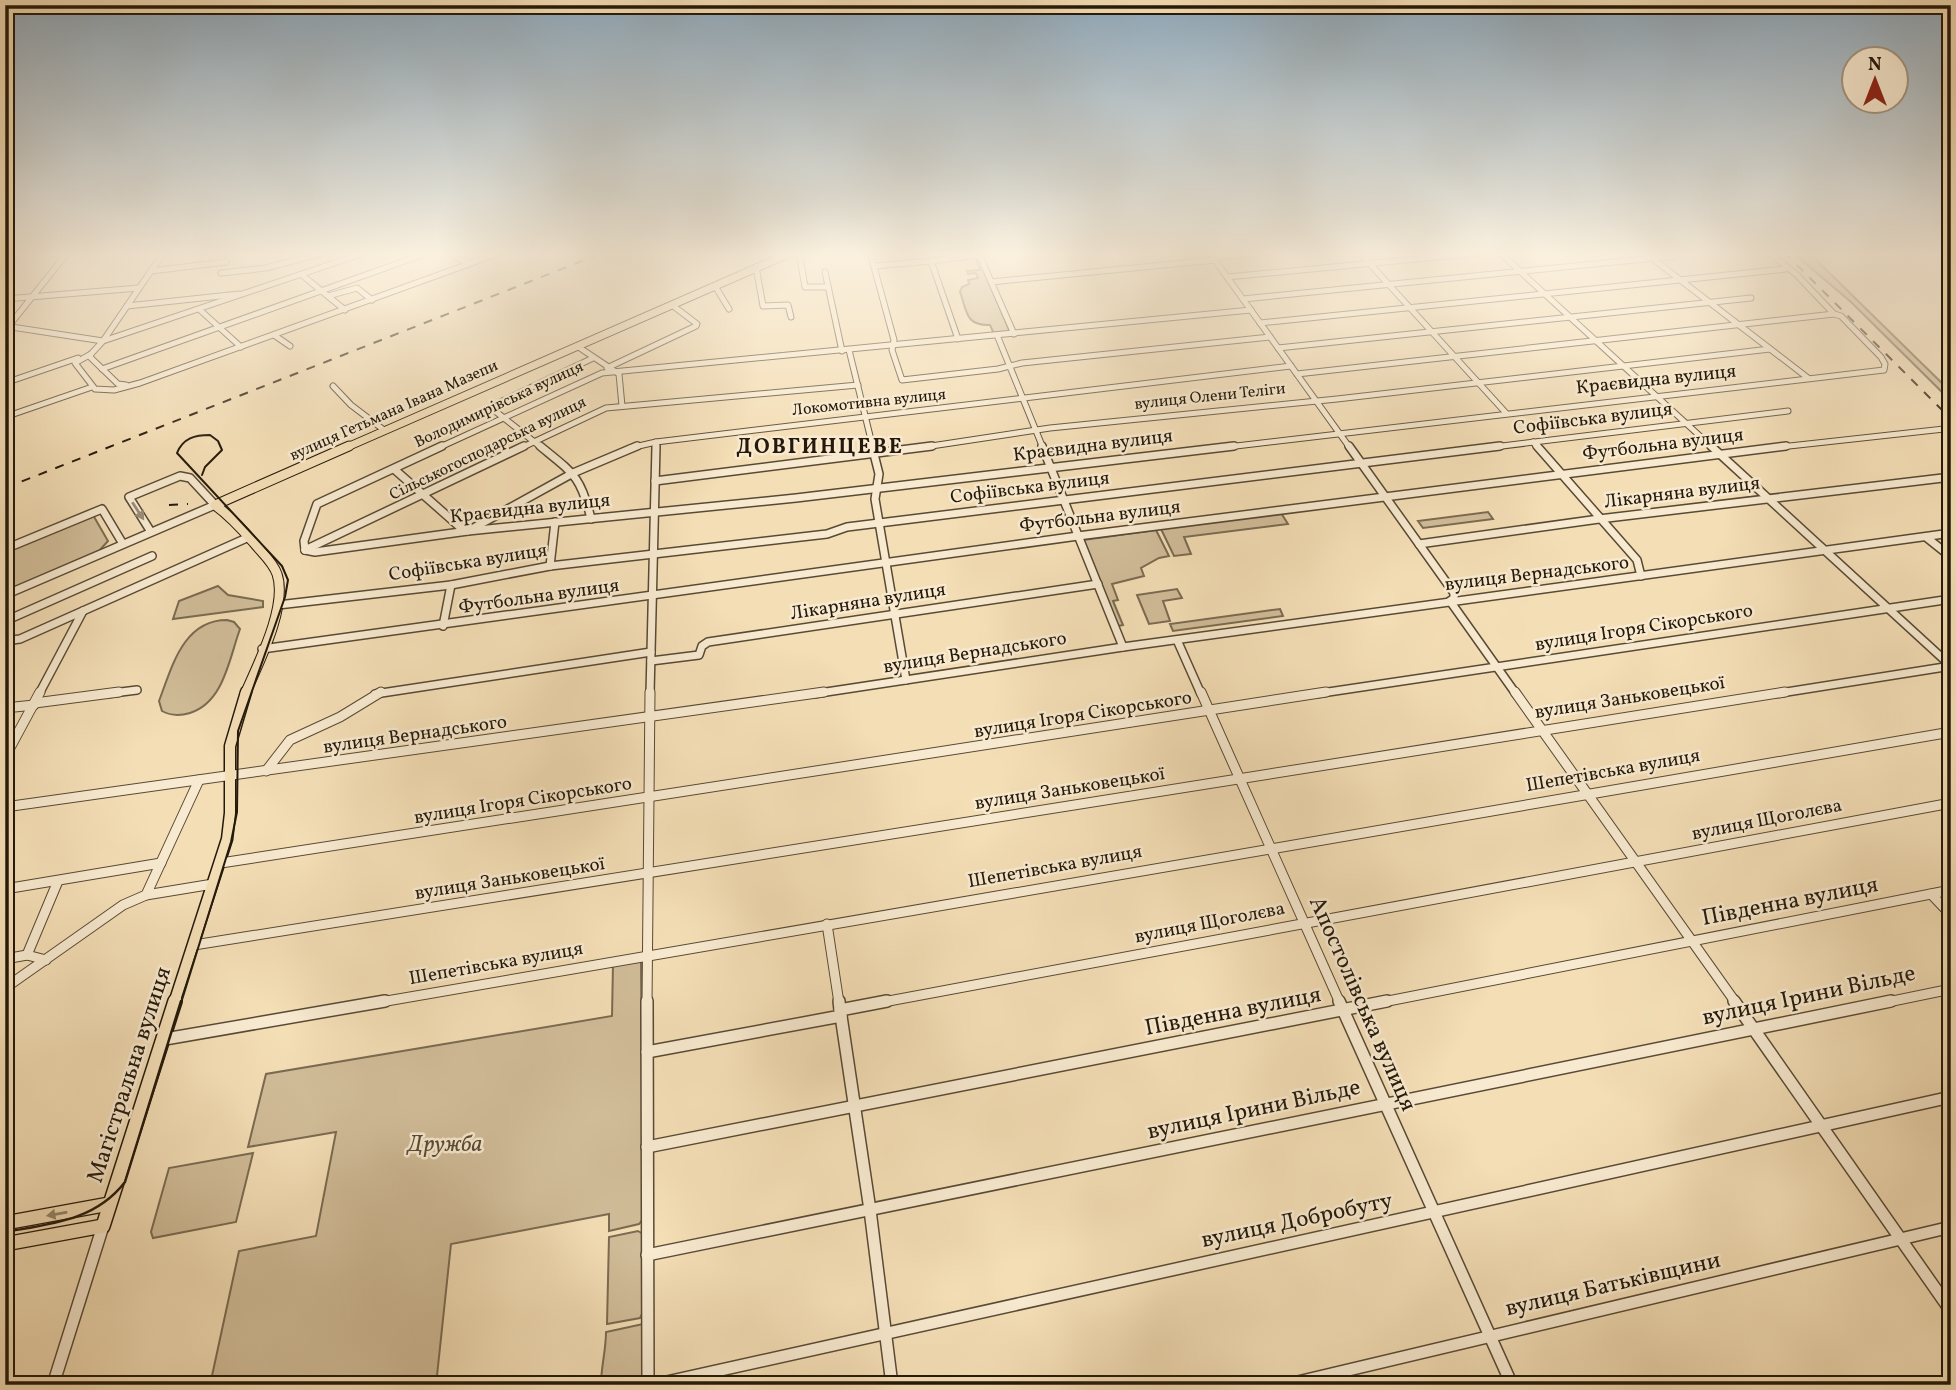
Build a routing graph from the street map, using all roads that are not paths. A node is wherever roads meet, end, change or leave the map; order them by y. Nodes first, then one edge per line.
1 (120, 317) edge
2 (179, 317) edge
3 (208, 317) edge
4 (247, 317) edge
5 (325, 317) edge
6 (645, 317) edge
7 (688, 317) edge
8 (837, 317) edge
9 (888, 317) edge
10 (950, 317) edge
11 (1006, 317) edge
12 (1183, 317) edge
13 (1256, 317) edge
14 (1318, 317) edge
15 (1419, 317) edge
16 (1570, 317) joint
17 (1728, 317) edge
18 (1806, 317) edge
19 (1842, 317) edge
20 (1260, 323) junction
21 (1738, 324) junction
22 (7, 326) edge
23 (219, 327) junction
24 (1432, 331) junction
25 (1014, 334) junction
26 (274, 335) junction
27 (997, 335) junction
28 (1270, 337) junction
29 (957, 339) junction
30 (1595, 340) junction
31 (103, 341) junction
32 (290, 346) dead end
33 (577, 346) junction
34 (892, 346) junction
35 (241, 347) junction
36 (1278, 348) junction
37 (1770, 349) junction
38 (846, 350) junction
39 (91, 354) junction
40 (1454, 356) junction
41 (593, 358) junction
42 (1009, 366) junction
43 (1291, 366) junction
44 (1623, 366) junction
45 (607, 368) junction
46 (102, 369) junction
47 (617, 373) junction
48 (1297, 373) junction
49 (1808, 378) junction
50 (5, 383) edge
51 (1479, 383) junction
52 (858, 385) junction
53 (132, 386) junction
54 (333, 386) dead end
55 (92, 387) junction
56 (1657, 395) junction
57 (1021, 399) junction
58 (1316, 400) junction
59 (622, 406) junction
60 (1788, 411) dead end
61 (1506, 413) junction
62 (5, 417) edge
63 (865, 417) junction
64 (504, 418) junction
65 (1687, 424) junction
66 (1944, 429) dead end
67 (384, 430) junction
68 (1034, 430) junction
69 (1339, 433) junction
70 (534, 441) junction
71 (656, 442) junction
72 (1533, 442) junction
73 (873, 454) junction
74 (1719, 454) junction
75 (1360, 462) junction
76 (1048, 466) junction
77 (394, 469) junction
78 (573, 473) junction
79 (1560, 474) junction
80 (1951, 477) edge
81 (654, 481) junction
82 (879, 488) junction
83 (424, 495) junction
84 (1385, 496) junction
85 (1768, 498) junction
86 (1061, 500) junction
87 (215, 505) junction
88 (654, 512) junction
89 (591, 519) junction
90 (1599, 519) junction
91 (555, 522) junction
92 (879, 523) junction
93 (468, 531) junction
94 (151, 532) junction
95 (1951, 533) edge
96 (1078, 536) junction
97 (249, 537) junction
98 (1926, 537) junction
99 (122, 544) junction
100 (1419, 544) junction
101 (5, 549) edge
102 (305, 550) junction
103 (1823, 550) junction
104 (653, 554) junction
105 (152, 556) dead end
106 (1951, 557) edge
107 (884, 562) junction
108 (550, 566) junction
109 (1641, 576) junction
110 (1097, 584) junction
111 (451, 585) junction
112 (5, 595) edge
113 (653, 597) junction
114 (1951, 599) edge
115 (1450, 601) junction
116 (278, 605) junction
117 (1885, 607) junction
118 (83, 611) junction
119 (893, 615) junction
120 (5, 621) edge
121 (443, 626) junction
122 (5, 627) edge
123 (1177, 640) junction
124 (1123, 647) junction
125 (262, 649) junction
126 (651, 657) junction
127 (1497, 666) junction
128 (1951, 666) edge
129 (906, 680) junction
130 (137, 690) dead end
131 (34, 704) junction
132 (5, 708) edge
133 (1209, 711) junction
134 (649, 719) junction
135 (1542, 729) junction
136 (1951, 732) edge
137 (5, 757) edge
138 (266, 771) junction
139 (229, 776) junction
140 (1240, 779) junction
141 (199, 780) junction
142 (1587, 793) junction
143 (647, 799) junction
144 (1951, 803) edge
145 (5, 807) edge
146 (1271, 848) junction
147 (1634, 862) junction
148 (161, 863) junction
149 (220, 863) junction
150 (647, 875) junction
151 (58, 881) junction
152 (214, 884) junction
153 (5, 889) edge
154 (1951, 890) edge
155 (1931, 894) junction
156 (146, 895) junction
157 (1951, 915) edge
158 (1305, 923) junction
159 (827, 924) junction
160 (1691, 941) junction
161 (194, 945) junction
162 (27, 955) junction
163 (646, 955) junction
164 (5, 959) edge
165 (46, 960) junction
166 (5, 988) edge
167 (1951, 989) edge
168 (1344, 1010) junction
169 (840, 1013) junction
170 (1755, 1029) junction
171 (165, 1039) junction
172 (648, 1052) junction
173 (1951, 1097) edge
174 (1386, 1104) junction
175 (855, 1106) junction
176 (1823, 1126) junction
177 (647, 1147) junction
178 (109, 1204) junction
179 (870, 1210) junction
180 (1435, 1212) junction
181 (5, 1223) edge
182 (103, 1226) junction
183 (1951, 1227) edge
184 (1901, 1238) junction
185 (5, 1244) edge
186 (647, 1255) junction
187 (1951, 1311) edge
188 (886, 1333) junction
189 (1490, 1336) junction
190 (1951, 1381) edge
191 (53, 1385) edge
192 (648, 1385) edge
193 (653, 1385) edge
194 (892, 1385) edge
195 (1285, 1385) edge
196 (1512, 1385) edge
197 (1937, 1385) edge

1 - 31 street
2 - 31 street
3 - 23 street
4 - 23 street
5 - 26 street
6 - 33 main road, вулиця Гетьмана Івана Мазепи
7 - 45 street
8 - 38 street
9 - 34 street
10 - 29 street
11 - 25 street
12 - 25 street, Володимирівська вулиця
13 - 20 street
14 - 20 street
15 - 24 street
16 - 24 street
16 - 30 street
17 - 21 street
18 - 21 street
19 - 49 street, Краєвидна вулиця
20 - 28 street
21 - 30 street
21 - 37 street
22 - 31 street
23 - 35 street
23 - 46 street
24 - 36 street
24 - 40 street
25 - 27 street, Володимирівська вулиця
26 - 32 street
26 - 35 street
27 - 29 street, Володимирівська вулиця
27 - 42 street
28 - 36 street
28 - 42 street
29 - 34 street, Володимирівська вулиця
30 - 40 street
30 - 44 street
31 - 39 street
33 - 41 street
33 - 67 main road, вулиця Гетьмана Івана Мазепи
34 - 38 street, Володимирівська вулиця
34 - 42 street
35 - 53 street
36 - 43 street
37 - 44 street, вулиця Олени Теліги
37 - 49 street
38 - 47 street, Володимирівська вулиця
38 - 52 street
39 - 46 street
39 - 50 street
39 - 55 street
40 - 48 street
40 - 51 street
41 - 45 street
41 - 64 street
42 - 57 street
43 - 48 street
43 - 57 street, Локомотивна вулиця
44 - 51 street, вулиця Олени Теліги
44 - 56 street
45 - 47 street
46 - 53 street
47 - 59 street
47 - 64 street, Володимирівська вулиця
48 - 58 street
49 - 56 street, Краєвидна вулиця
51 - 58 street, вулиця Олени Теліги
51 - 61 street
52 - 59 street, Сільськогосподарська вулиця
52 - 63 street
53 - 55 street
54 - 67 street
55 - 62 street
56 - 61 street, Краєвидна вулиця
56 - 65 street
57 - 63 street, Локомотивна вулиця
57 - 68 street
58 - 68 street, вулиця Олени Теліги
58 - 69 street
59 - 70 street, Сільськогосподарська вулиця
60 - 65 street, Софіївська вулиця
61 - 69 street, Краєвидна вулиця
63 - 71 street, Локомотивна вулиця
63 - 73 street
64 - 70 street
64 - 77 street, Володимирівська вулиця
65 - 72 street, Софіївська вулиця
65 - 74 street
66 - 74 street, Футбольна вулиця
67 - 87 main road, вулиця Гетьмана Івана Мазепи
68 - 73 street, вулиця Олени Теліги
68 - 76 street
69 - 75 street
69 - 76 street, Краєвидна вулиця
70 - 78 street
70 - 83 street, Сільськогосподарська вулиця
71 - 78 street, Локомотивна вулиця
71 - 81 street
72 - 75 street, Софіївська вулиця
72 - 79 street
73 - 81 street, вулиця Олени Теліги
73 - 82 street
74 - 79 street, Футбольна вулиця
74 - 85 street
75 - 84 street
75 - 86 street, Софіївська вулиця
76 - 82 street, Краєвидна вулиця
76 - 86 street
77 - 83 street
77 - 102 street, Володимирівська вулиця
78 - 89 street
78 - 93 street, Локомотивна вулиця
79 - 84 street, Футбольна вулиця
79 - 90 street
80 - 85 street, Лікарняна вулиця
81 - 88 street
82 - 88 street, Краєвидна вулиця
82 - 92 street
83 - 93 street
83 - 102 street, Сільськогосподарська вулиця
84 - 96 street, Футбольна вулиця
84 - 100 street
85 - 90 street, Лікарняна вулиця
85 - 103 street
86 - 92 street, Софіївська вулиця
86 - 96 street
87 - 94 street, вулиця Гетьмана Івана Мазепи
87 -> 94 street
87 - 97 main road
88 - 89 street, Краєвидна вулиця
88 - 104 street
89 - 91 street, Краєвидна вулиця
90 - 100 street, Лікарняна вулиця
90 - 109 street
91 - 93 street, Краєвидна вулиця
91 - 108 street
92 - 104 street, Софіївська вулиця
92 - 107 street
93 - 102 street, Краєвидна вулиця
94 - 99 street, вулиця Гетьмана Івана Мазепи
95 - 98 street, вулиця Вернадського
96 - 107 street, Футбольна вулиця
96 - 110 street
97 - 116 main road
97 - 118 street
98 - 103 street, вулиця Вернадського
98 - 106 street
99 - 101 street
99 - 112 street, вулиця Гетьмана Івана Мазепи
100 - 115 street
103 - 109 street, вулиця Вернадського
103 - 117 street
104 - 108 street, Софіївська вулиця
104 - 113 street
105 - 120 street
107 - 113 street, Футбольна вулиця
107 - 119 street
108 - 111 street, Софіївська вулиця
109 - 115 street, вулиця Вернадського
110 - 119 street, Лікарняна вулиця
110 - 124 street
111 - 116 street, Софіївська вулиця
111 - 121 street
113 - 121 street, Футбольна вулиця
113 - 126 street
114 - 117 street, вулиця Ігоря Сікорського
115 - 123 street, вулиця Вернадського
115 - 127 street
116 - 125 main road, Магістральна вулиця
117 - 127 street, вулиця Ігоря Сікорського
117 - 128 street
118 - 122 street
118 - 131 street
119 - 126 street, Лікарняна вулиця
119 - 129 street
121 - 125 street, Футбольна вулиця
123 - 124 street, вулиця Вернадського
123 - 133 street, Апостолівська вулиця
124 - 129 street, вулиця Вернадського
125 - 139 main road, Магістральна вулиця
126 - 134 street
126 - 138 street, Лікарняна вулиця
127 - 133 street, вулиця Ігоря Сікорського
127 - 135 street
128 - 135 street, вулиця Заньковецької
129 - 134 street, вулиця Вернадського
130 - 131 street
131 - 132 street
131 - 137 street
133 - 140 street, Апостолівська вулиця
133 - 143 street, вулиця Ігоря Сікорського
134 - 138 street, вулиця Вернадського
134 - 143 street
135 - 140 street, вулиця Заньковецької
135 - 142 street
136 - 142 street, Шепетівська вулиця
138 - 139 street, вулиця Вернадського
139 - 141 street, вулиця Вернадського
139 - 149 main road, Магістральна вулиця
140 - 146 street, Апостолівська вулиця
140 - 150 street, вулиця Заньковецької
141 - 145 street, вулиця Вернадського
141 - 148 street
142 - 146 street, Шепетівська вулиця
142 - 147 street
143 - 149 street, вулиця Ігоря Сікорського
143 - 150 street
144 - 147 street, вулиця Щоголєва
146 - 158 street, Апостолівська вулиця
146 - 159 street, Шепетівська вулиця
147 - 158 street, вулиця Щоголєва
147 - 160 street
148 - 151 street
148 - 156 street
149 - 152 main road, Магістральна вулиця
150 - 161 street, вулиця Заньковецької
150 - 163 street
151 - 153 street
151 - 162 street
152 - 156 street
152 - 161 main road, Магістральна вулиця
154 - 155 street, Південна вулиця
155 - 157 street
155 - 160 street, Південна вулиця
156 - 165 street
158 - 168 street, Апостолівська вулиця
158 - 169 street, вулиця Щоголєва
159 - 163 street, Шепетівська вулиця
159 - 169 street
160 - 168 street, Південна вулиця
160 - 170 street
161 - 171 main road, Магістральна вулиця
162 - 164 street
162 - 165 street
163 - 171 street, Шепетівська вулиця
163 - 172 street
165 - 166 street
167 - 170 street, вулиця Ірини Вільде
168 - 174 street, Апостолівська вулиця
168 - 175 street, Південна вулиця
169 - 172 street, вулиця Щоголєва
169 - 175 street
170 - 174 street, вулиця Ірини Вільде
170 - 176 street
171 - 178 main road, Магістральна вулиця
172 - 177 street
173 - 176 street, вулиця Добробуту
174 - 179 street, вулиця Ірини Вільде
174 - 180 street, Апостолівська вулиця
175 - 177 street, Південна вулиця
175 - 179 street
176 - 180 street, вулиця Добробуту
176 - 184 street
177 - 186 street
178 -> 181 main road
178 - 182 main road, Магістральна вулиця
179 - 186 street, вулиця Ірини Вільде
179 - 188 street
180 - 188 street, вулиця Добробуту
180 - 189 street, Апостолівська вулиця
182 - 185 main road
182 - 191 street, Магістральна вулиця
183 - 184 street, вулиця Батьківщини
184 - 187 street
184 - 189 street, вулиця Батьківщини
186 - 192 street
188 - 193 street, вулиця Добробуту
188 - 194 street
189 - 195 street, вулиця Батьківщини
189 - 196 street, Апостолівська вулиця
190 - 197 street

